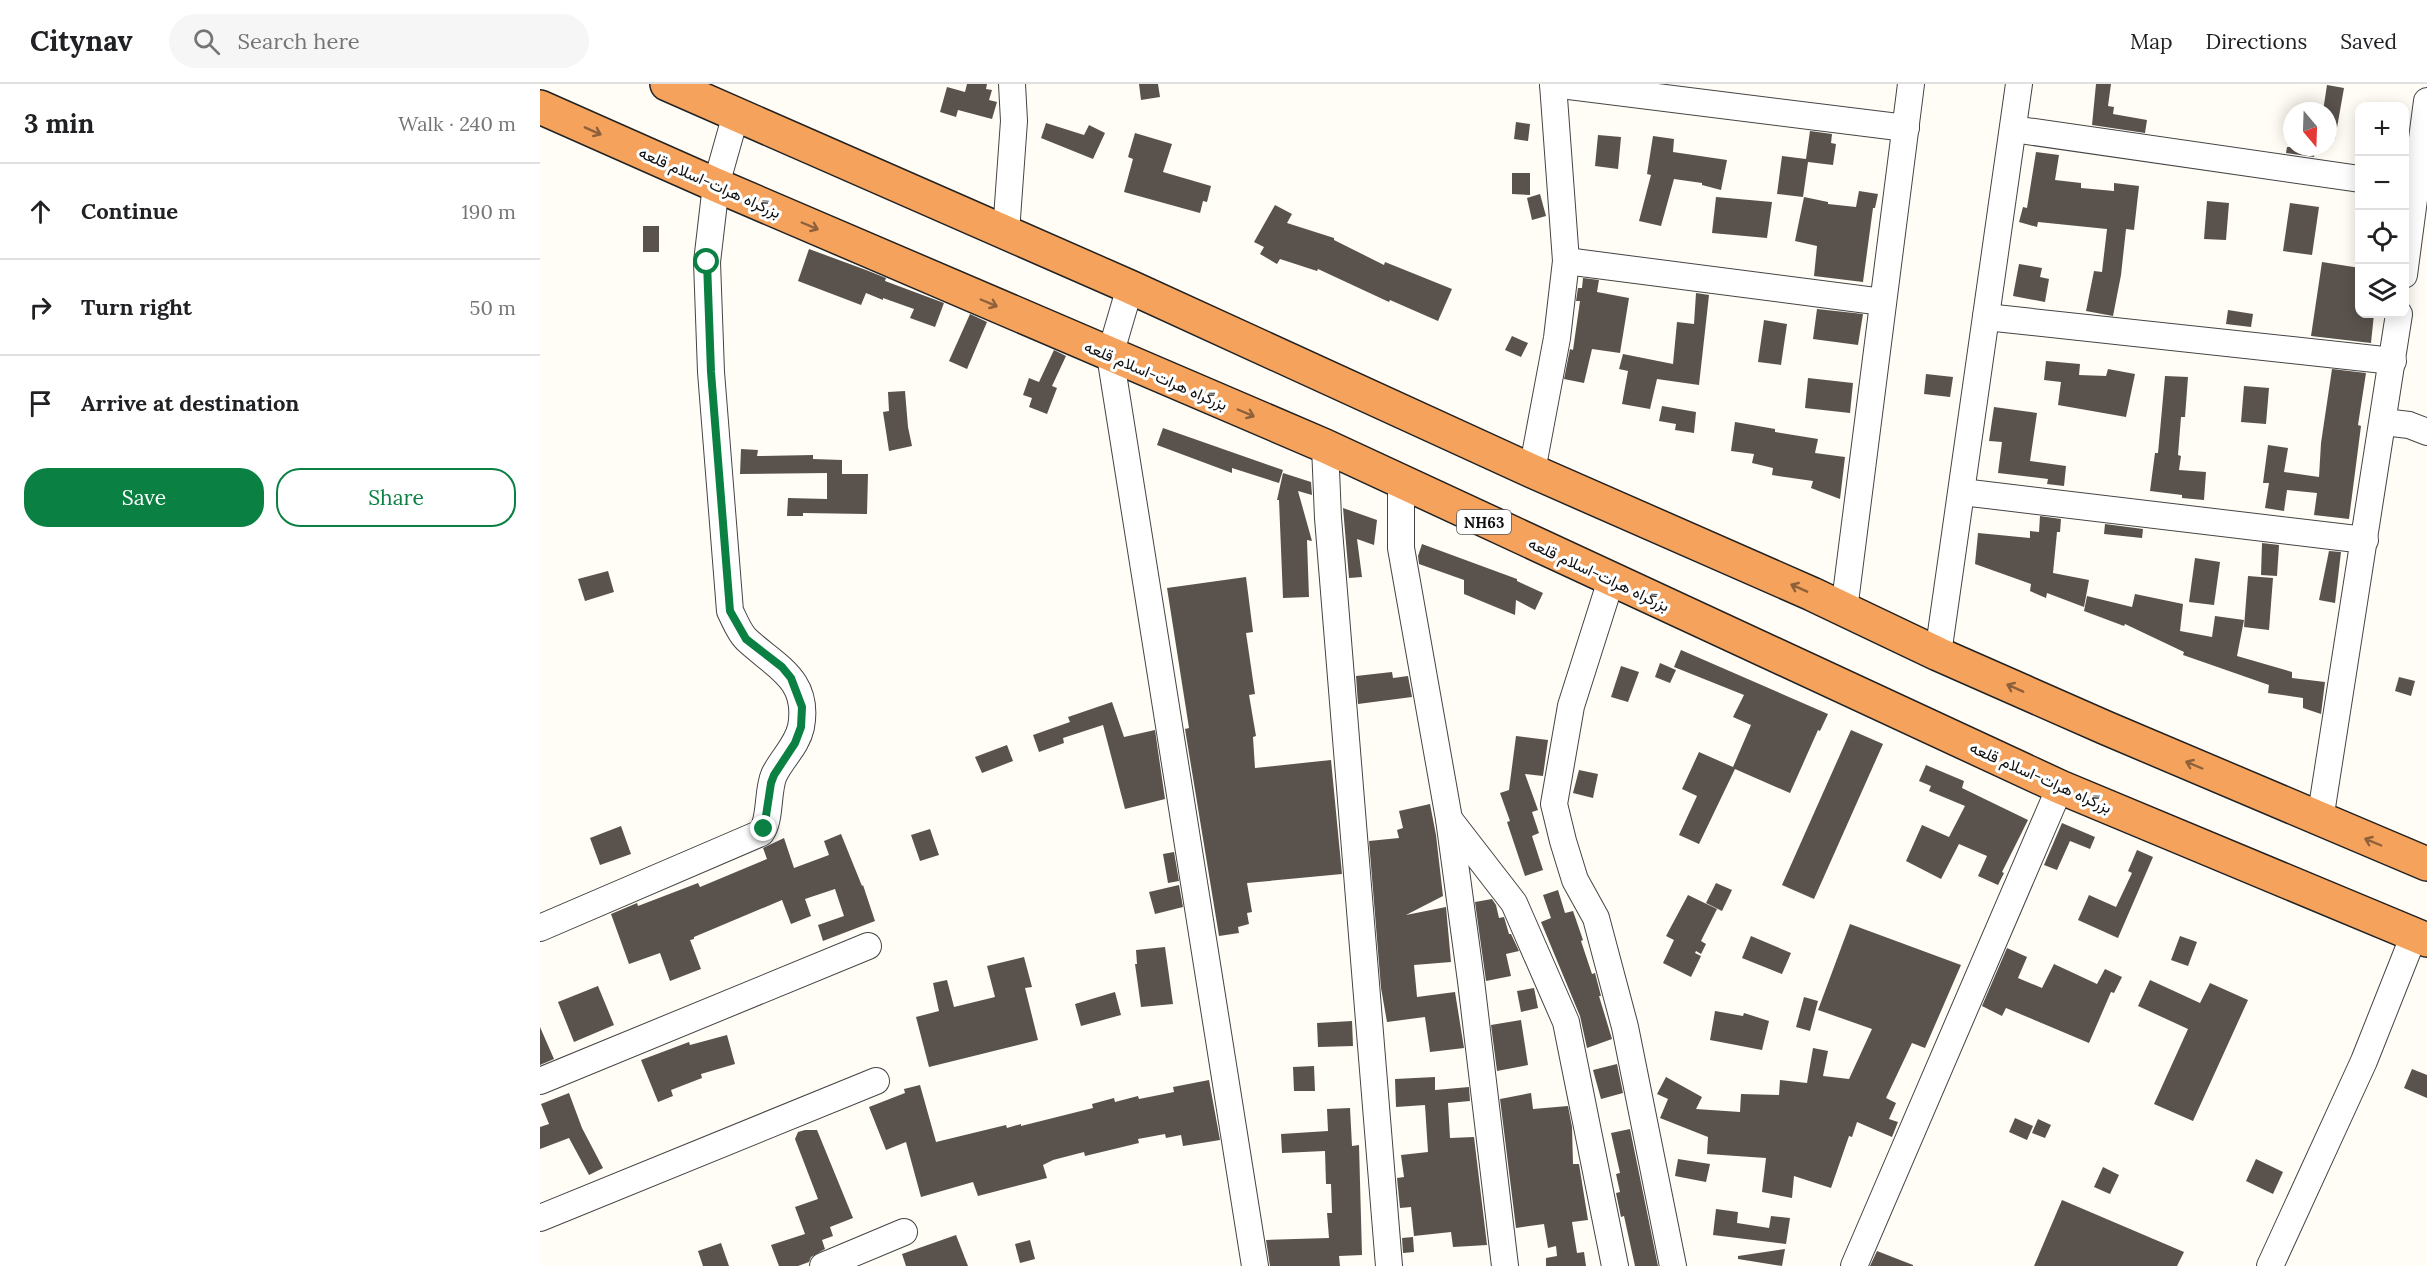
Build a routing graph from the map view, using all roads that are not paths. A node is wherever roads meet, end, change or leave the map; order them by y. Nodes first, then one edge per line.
1 (667, 84) edge
2 (1012, 84) edge
3 (1553, 84) edge
4 (1911, 84) edge
5 (2019, 84) edge
6 (2427, 102) edge
7 (540, 107) edge
8 (736, 114) junction
9 (1906, 128) junction
10 (2013, 129) junction
11 (2355, 178) edge
12 (716, 185) junction
13 (2410, 186) edge
14 (1006, 232) junction
15 (1566, 261) junction
16 (2405, 264) edge
17 (1130, 287) junction
18 (1883, 302) junction
19 (1986, 317) junction
20 (2398, 318) edge
21 (1110, 355) junction
22 (2393, 361) junction
23 (2384, 422) junction
24 (2427, 432) edge
25 (1325, 446) junction
26 (1532, 471) junction
27 (1401, 483) junction
28 (1962, 492) junction
29 (2365, 540) junction
30 (1611, 580) junction
31 (1844, 610) junction
32 (1938, 654) junction
33 (2060, 787) junction
34 (1449, 819) junction
35 (2320, 820) junction
36 (2427, 864) edge
37 (540, 928) edge
38 (2421, 938) edge
39 (868, 946) dead end
40 (876, 1081) dead end
41 (540, 1082) edge
42 (540, 1218) edge
43 (904, 1232) dead end
44 (823, 1266) edge
45 (1255, 1266) edge
46 (1389, 1266) edge
47 (1505, 1266) edge
48 (1615, 1266) edge
49 (1673, 1266) edge
50 (1854, 1266) edge
51 (2270, 1266) edge

1 - 8 highway
2 - 14 street
3 - 9 street
3 - 15 street
4 - 9 street
5 - 10 street
6 - 13 street
7 -> 12 highway, بزرگراه هرات-اسلام قلعه / NH63
8 - 12 street
8 - 14 highway
9 - 18 street
10 - 11 street
10 - 19 street
12 -> 21 highway, بزرگراه هرات-اسلام قلعه / NH63
12 - 37 street
13 - 16 street
14 - 17 highway
15 - 18 street
15 - 26 street
17 - 21 street
17 - 26 highway
18 - 31 street
19 - 22 street
19 - 28 street
20 - 22 street
21 -> 25 highway, بزرگراه هرات-اسلام قلعه / NH63
21 - 45 street
22 - 23 street
23 - 24 street
23 - 29 street
25 - 27 highway, بزرگراه هرات-اسلام قلعه / NH63
25 - 46 street
31 -> 26 highway
27 - 30 highway, بزرگراه هرات-اسلام قلعه / NH63
27 - 34 street
28 - 29 street
28 - 32 street
29 - 35 street
30 - 33 highway, بزرگراه هرات-اسلام قلعه / NH63
30 - 49 street
31 - 32 highway
35 -> 32 highway
33 - 38 highway, بزرگراه هرات-اسلام قلعه / NH63
33 - 50 street
34 - 47 street
34 - 48 street
36 -> 35 highway
38 - 51 street
39 - 41 street
40 - 42 street
43 - 44 street

